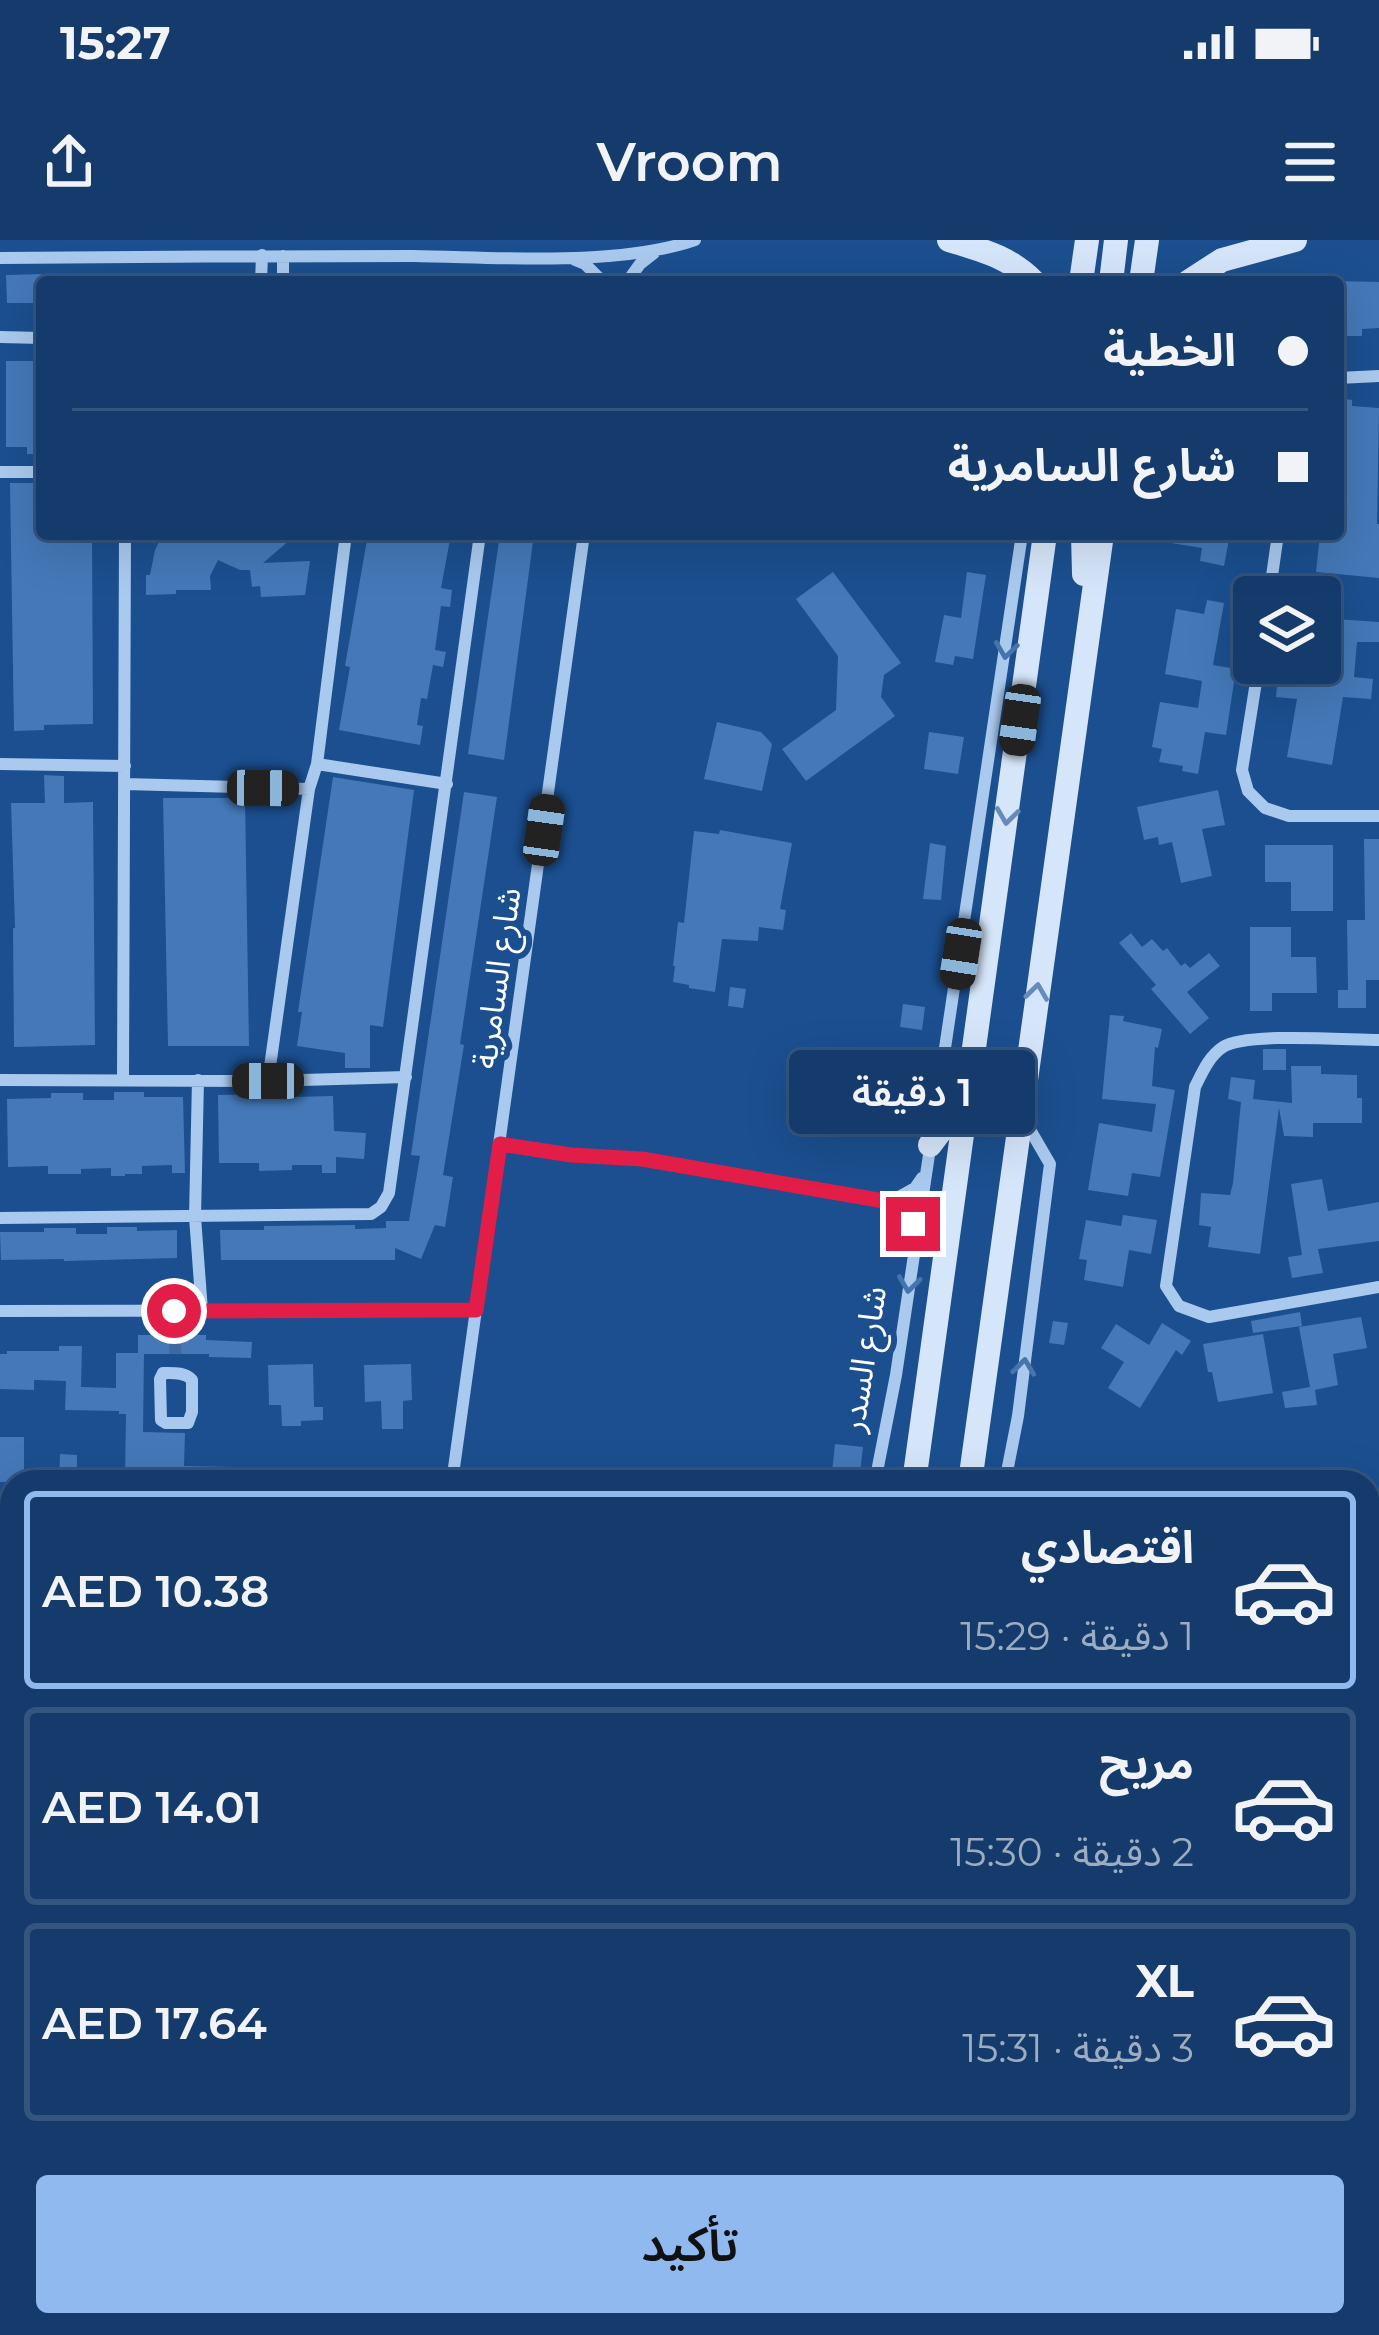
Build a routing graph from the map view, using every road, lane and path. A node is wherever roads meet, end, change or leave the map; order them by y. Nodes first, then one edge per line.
1 (695, 240) edge
2 (949, 240) edge
3 (1087, 240) edge
4 (1116, 240) edge
5 (1148, 240) edge
6 (1295, 240) edge
7 (656, 252) junction
8 (262, 256) junction
9 (283, 256) junction
10 (568, 257) junction
11 (0, 258) edge
12 (261, 276) edge
13 (283, 276) edge
14 (597, 276) edge
15 (631, 276) edge
16 (1026, 276) edge
17 (1083, 276) edge
18 (1112, 276) edge
19 (1142, 276) edge
20 (1197, 276) edge
21 (0, 337) edge
22 (36, 338) edge
23 (1379, 376) edge
24 (1344, 378) edge
25 (0, 472) edge
26 (36, 472) edge
27 (125, 540) edge
28 (345, 540) edge
29 (479, 540) edge
30 (583, 540) edge
31 (1021, 540) edge
32 (1044, 540) edge
33 (1083, 540) edge
34 (1101, 540) edge
35 (1278, 540) edge
36 (1272, 576) edge
37 (1087, 630) junction
38 (1256, 684) edge
39 (0, 764) edge
40 (317, 764) junction
41 (124, 766) junction
42 (125, 784) junction
43 (447, 784) junction
44 (309, 789) junction
45 (1379, 816) edge
46 (1379, 1040) edge
47 (406, 1077) junction
48 (0, 1080) edge
49 (123, 1080) junction
50 (198, 1080) junction
51 (268, 1081) junction
52 (970, 1091) junction
53 (1020, 1112) junction
54 (500, 1144) junction
55 (930, 1144) junction
56 (926, 1171) junction
57 (890, 1202) junction
58 (195, 1217) junction
59 (0, 1218) edge
60 (916, 1238) junction
61 (1379, 1287) edge
62 (476, 1310) junction
63 (0, 1311) edge
64 (174, 1311) junction
65 (202, 1311) junction
66 (176, 1336) tunnel mouth
67 (175, 1354) tunnel mouth
68 (175, 1373) junction
69 (454, 1470) edge
70 (877, 1470) edge
71 (916, 1470) edge
72 (972, 1470) edge
73 (1007, 1470) edge

1 - 7 street
2 - 16 main road
3 - 17 main road
4 - 18 main road
5 - 19 main road
6 - 20 main road
7 - 10 street
7 - 15 street
8 - 9 street
8 - 11 street
8 - 12 street
9 - 10 street
9 - 13 street
10 - 14 street
21 - 22 street
23 - 24 street
25 - 26 street
27 - 41 street
28 - 40 street
29 - 43 street
30 - 54 street, شارع السامرية
31 -> 55 street, شارع السدر
32 -> 52 main road, شارع السدر
33 - 37 main road
34 - 37 main road
35 - 36 street
53 -> 37 main road
38 - 45 street
39 - 41 street
40 - 43 street
40 - 44 street
41 - 42 street
42 - 44 street
42 - 49 street
43 - 47 street
44 - 51 street
46 - 61 street
47 - 51 street
47 - 58 street
48 - 49 street
49 - 50 street
50 - 51 street
50 - 58 street
52 - 55 main road
52 - 71 main road, شارع السدر
53 - 72 main road
73 -> 53 street
54 - 57 street
54 - 62 street, شارع السامرية
55 - 56 street, شارع السدر
56 - 57 street
56 - 60 street, شارع السدر
57 - 60 street
58 - 59 street
58 - 65 street
60 -> 70 street, شارع السدر
62 - 65 street
62 - 69 street, شارع السامرية
63 - 64 street
64 - 65 street
64 - 66 street
67 - 68 street
68 - 68 street

